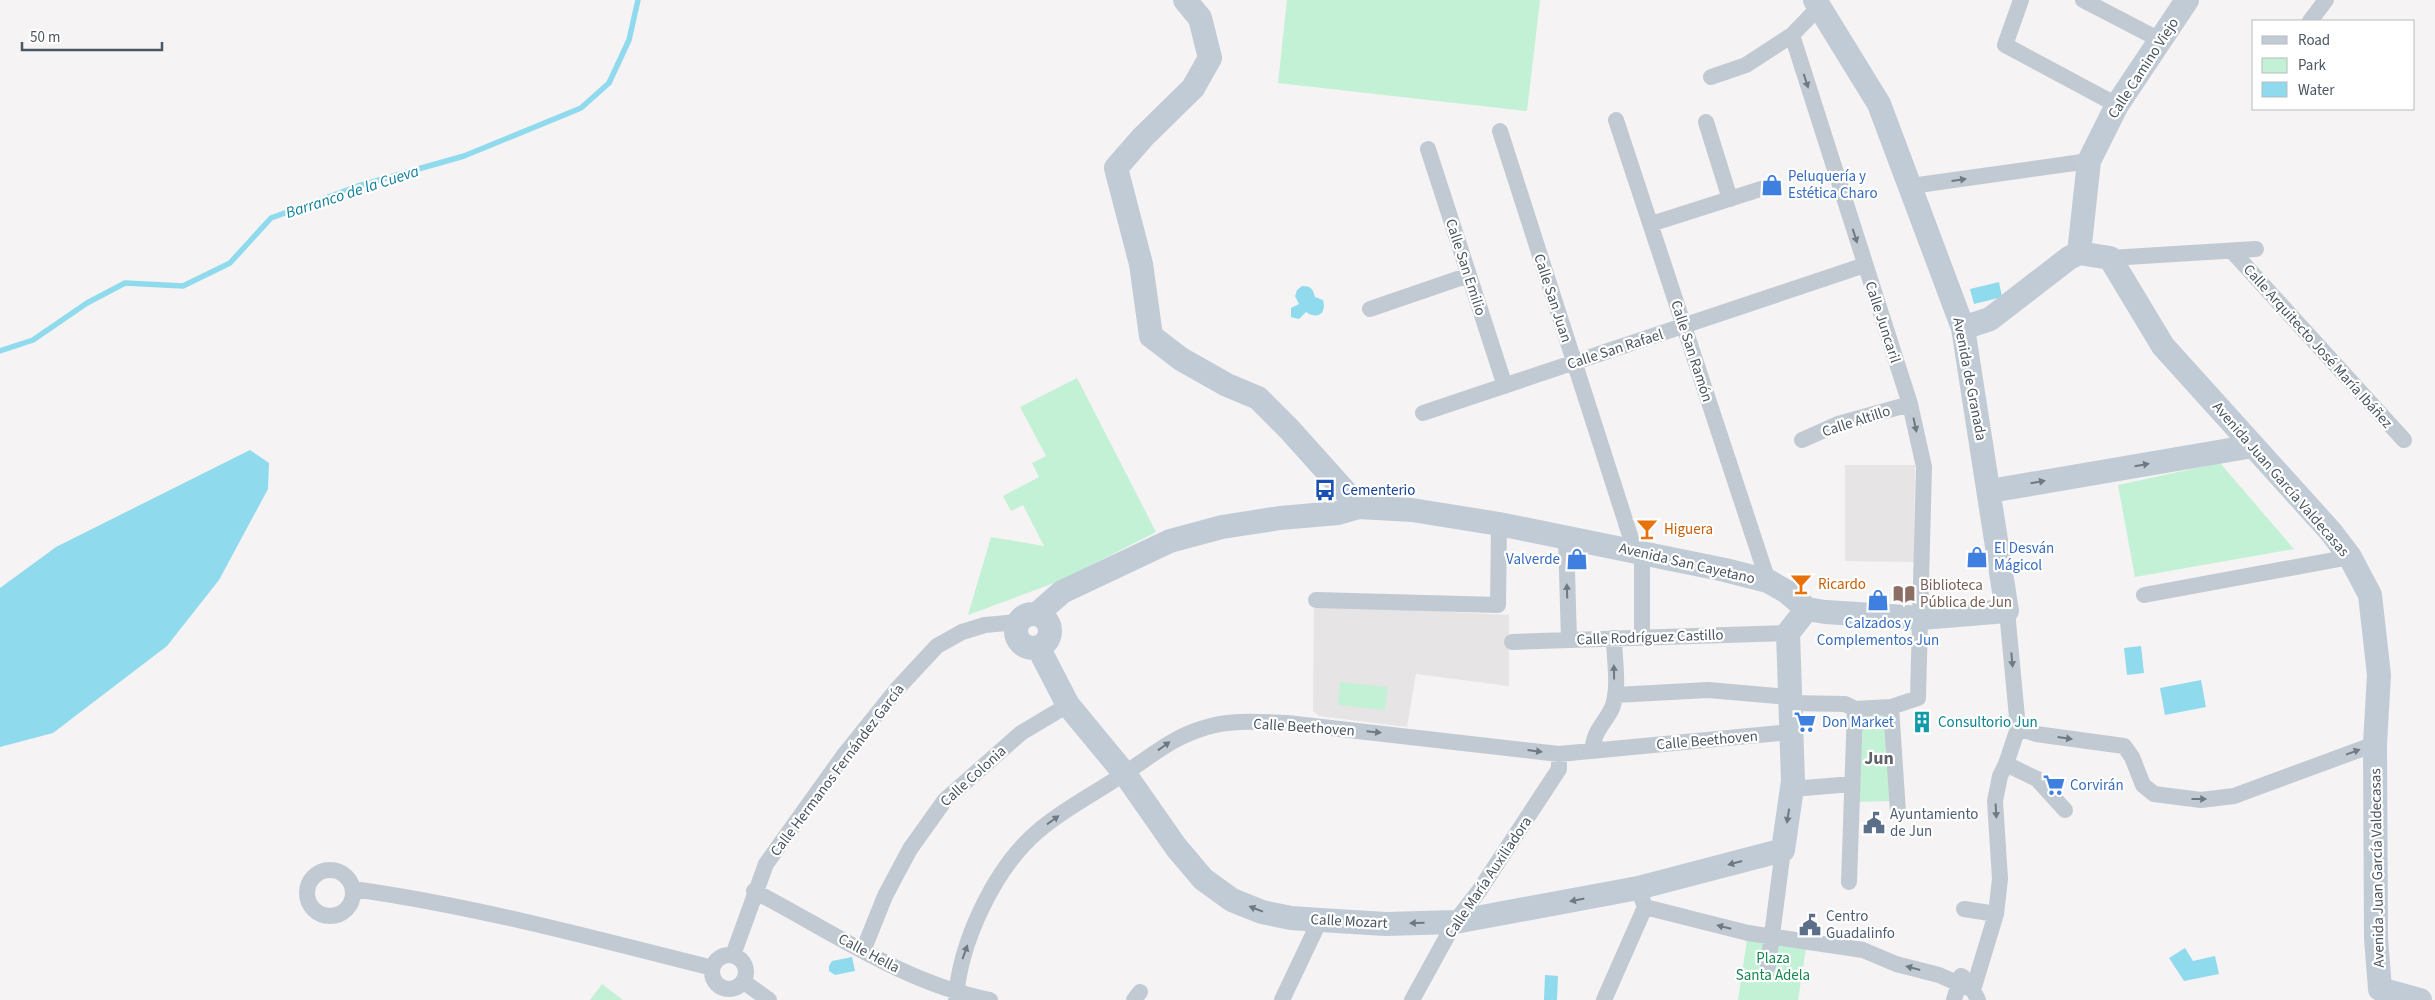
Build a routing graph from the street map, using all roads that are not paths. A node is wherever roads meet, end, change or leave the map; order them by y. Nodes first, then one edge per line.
1 (1185, 0) edge
2 (2021, 0) edge
3 (2084, 0) edge
4 (2187, 0) edge
5 (2326, 0) edge
6 (1817, 3) edge
7 (2311, 20) edge
8 (1792, 35) junction
9 (2160, 40) junction
10 (1711, 77) dead end
11 (2117, 104) junction
12 (1616, 120) dead end
13 (1706, 122) dead end
14 (1500, 131) dead end
15 (1428, 149) dead end
16 (2089, 161) junction
17 (1911, 186) junction
18 (1767, 187) dead end
19 (1730, 199) junction
20 (1650, 224) junction
21 (2256, 249) dead end
22 (2232, 251) junction
23 (2080, 253) junction
24 (2110, 258) junction
25 (1864, 265) junction
26 (1469, 275) junction
27 (1370, 309) dead end
28 (1684, 326) junction
29 (1964, 328) junction
30 (1574, 362) junction
31 (1505, 386) junction
32 (1910, 404) junction
33 (1423, 413) dead end
34 (1802, 440) dead end
35 (2404, 440) dead end
36 (2253, 446) junction
37 (1990, 491) junction
38 (1359, 507) junction
39 (1499, 524) junction
40 (1566, 537) junction
41 (1639, 552) junction
42 (2350, 557) junction
43 (1768, 581) junction
44 (2144, 595) dead end
45 (1316, 600) dead end
46 (1807, 609) junction
47 (2007, 611) junction
48 (1028, 618) junction
49 (1921, 618) junction
50 (1788, 633) junction
51 (1642, 636) junction
52 (1614, 638) junction
53 (1569, 640) junction
54 (1512, 642) dead end
55 (1615, 695) junction
56 (1789, 700) junction
57 (1068, 705) junction
58 (1891, 707) junction
59 (1855, 709) junction
60 (2018, 728) junction
61 (1791, 732) junction
62 (2375, 744) junction
63 (1593, 750) junction
64 (1559, 754) junction
65 (2006, 764) junction
66 (1124, 774) junction
67 (1852, 784) junction
68 (1792, 789) junction
69 (2065, 810) dead end
70 (1898, 812) dead end
71 (1782, 850) junction
72 (1850, 882) dead end
73 (353, 889) dead end
74 (754, 892) junction
75 (1642, 898) junction
76 (1964, 910) dead end
77 (1996, 914) junction
78 (1320, 920) junction
79 (1455, 922) junction
80 (1772, 937) junction
81 (863, 951) junction
82 (733, 955) junction
83 (1768, 966) dead end
84 (712, 968) junction
85 (744, 982) junction
86 (1973, 991) edge
87 (2378, 994) edge
88 (956, 996) edge
89 (769, 1000) edge
90 (990, 1000) edge
91 (1282, 1000) edge
92 (1412, 1000) edge
93 (1604, 1000) edge
94 (1954, 1000) edge
95 (2420, 1000) edge

1 - 38 street
2 - 11 street
3 - 9 street
4 - 9 street, Calle Camino Viejo
5 - 7 street
6 - 8 street
6 - 17 street, Avenida de Granada
8 - 10 street
8 -> 25 street, Calle Juncaril
9 - 11 street, Calle Camino Viejo
11 - 16 street, Calle Camino Viejo
12 - 20 street, Calle San Ramón
13 - 19 street
14 - 30 street, Calle San Juan
15 - 26 street, Calle San Emilio
17 -> 16 street
16 - 23 street, Calle Camino Viejo
17 - 29 street, Avenida de Granada
18 - 19 street
19 - 20 street
20 - 28 street, Calle San Ramón
21 - 22 street
22 - 24 street
22 - 35 street, Calle Arquitecto José María Ibáñez
23 - 24 street
23 - 29 street
24 - 36 street, Avenida Juan García Valdecasas
25 - 28 street, Calle San Rafael
25 - 32 street, Calle Juncaril
26 - 27 street
26 - 31 street, Calle San Emilio
28 - 30 street, Calle San Rafael
28 - 43 street, Calle San Ramón
29 - 37 street, Avenida de Granada
30 - 31 street, Calle San Rafael
30 - 41 street, Calle San Juan
31 - 33 street, Calle San Rafael
32 - 34 street, Calle Altillo
32 -> 49 street, Calle Juncaril
37 -> 36 street
36 - 42 street, Avenida Juan García Valdecasas
37 - 47 street, Avenida de Granada
38 - 39 street, Avenida San Cayetano
38 - 48 street
39 - 40 street, Avenida San Cayetano
39 - 45 street
40 - 41 street, Avenida San Cayetano
53 -> 40 street
41 - 43 street, Avenida San Cayetano
41 - 51 street, Calle San Juan
42 - 44 street
42 - 62 street, Avenida Juan García Valdecasas
43 - 46 street, Avenida San Cayetano
46 - 49 street
46 - 50 street
47 - 49 street
47 -> 60 street, Avenida de Granada
48 - 57 street, Calle Mozart
48 - 74 street, Calle Hermanos Fernández García
49 - 58 street, Calle Juncaril
50 - 51 street, Calle Rodríguez Castillo
50 - 56 street
51 - 52 street, Calle Rodríguez Castillo
52 - 53 street, Calle Rodríguez Castillo
55 -> 52 street
53 - 54 street, Calle Rodríguez Castillo
55 - 56 street
55 - 63 street
56 - 59 street
56 - 61 street
57 - 66 street, Calle Mozart
57 - 81 street, Calle Colonia
58 - 59 street
58 - 70 street
59 - 67 street
60 -> 62 street
60 - 65 street
61 - 63 street, Calle Beethoven
61 - 68 street
62 - 87 street, Avenida Juan García Valdecasas
63 - 64 street, Calle Beethoven
66 -> 64 street, Calle Beethoven
64 - 79 street, Calle María Auxiliadora
65 - 69 street
65 -> 77 street
78 -> 66 street, Calle Mozart
88 -> 66 street, Calle Beethoven
67 - 68 street
67 - 72 street
68 -> 71 street
71 -> 75 street, Calle Mozart
71 - 80 street
73 - 84 street
74 - 81 street, Calle Hella
74 - 82 street, Calle Hermanos Fernández García
75 -> 79 street, Calle Mozart
80 -> 75 street
75 - 93 street
76 - 77 street
77 - 86 street
79 -> 78 street, Calle Mozart
78 - 91 street
79 - 92 street, Calle María Auxiliadora
80 - 83 street
86 -> 80 street
81 - 88 street, Calle Hella
82 - 84 street
82 - 85 street
84 - 85 street
85 - 89 street
86 - 94 street
87 - 95 street
88 - 90 street, Calle Hella

